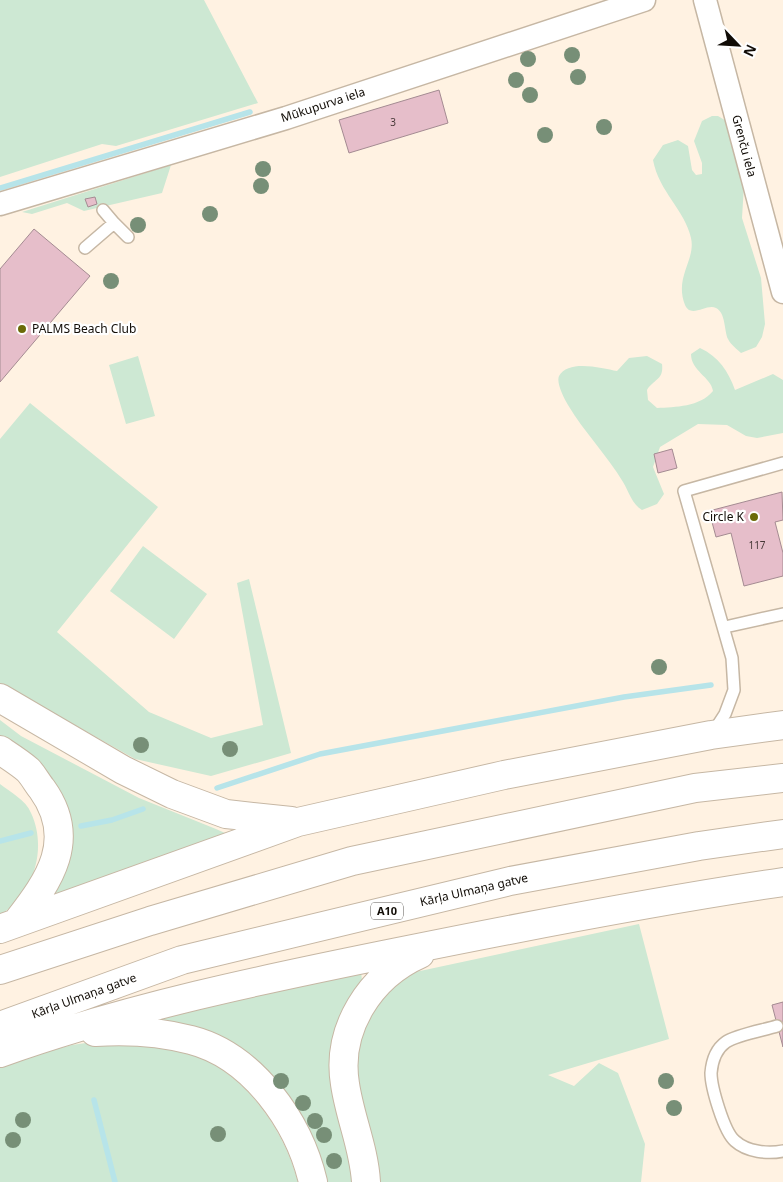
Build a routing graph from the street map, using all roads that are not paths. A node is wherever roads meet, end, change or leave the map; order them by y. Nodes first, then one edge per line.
1 (644, 0) edge
2 (705, 0) edge
3 (0, 204) edge
4 (102, 210) dead end
5 (114, 223) junction
6 (128, 237) dead end
7 (85, 248) dead end
8 (783, 292) edge
9 (783, 463) edge
10 (783, 614) edge
11 (725, 627) junction
12 (0, 698) edge
13 (783, 724) edge
14 (711, 734) junction
15 (0, 750) edge
16 (783, 778) edge
17 (298, 822) junction
18 (783, 834) edge
19 (783, 882) edge
20 (9, 926) edge
21 (473, 936) junction
22 (0, 970) edge
23 (0, 1026) edge
24 (777, 1026) dead end
25 (49, 1036) junction
26 (0, 1053) edge
27 (783, 1151) edge
28 (313, 1182) edge
29 (366, 1182) edge

1 - 3 street, Mūkupurva iela
2 - 8 street, Grenču iela
4 - 5 lane
5 - 6 lane
5 - 7 lane
9 - 11 lane
10 - 11 lane
11 - 14 lane
12 - 17 highway
13 - 14 highway
14 - 17 highway
15 - 20 highway
16 - 22 highway
17 - 20 highway
18 - 23 highway, Kārļa Ulmaņa gatve / A10
19 - 21 highway
21 - 25 highway
21 - 29 highway
24 - 27 lane
25 - 26 highway
25 - 28 highway

